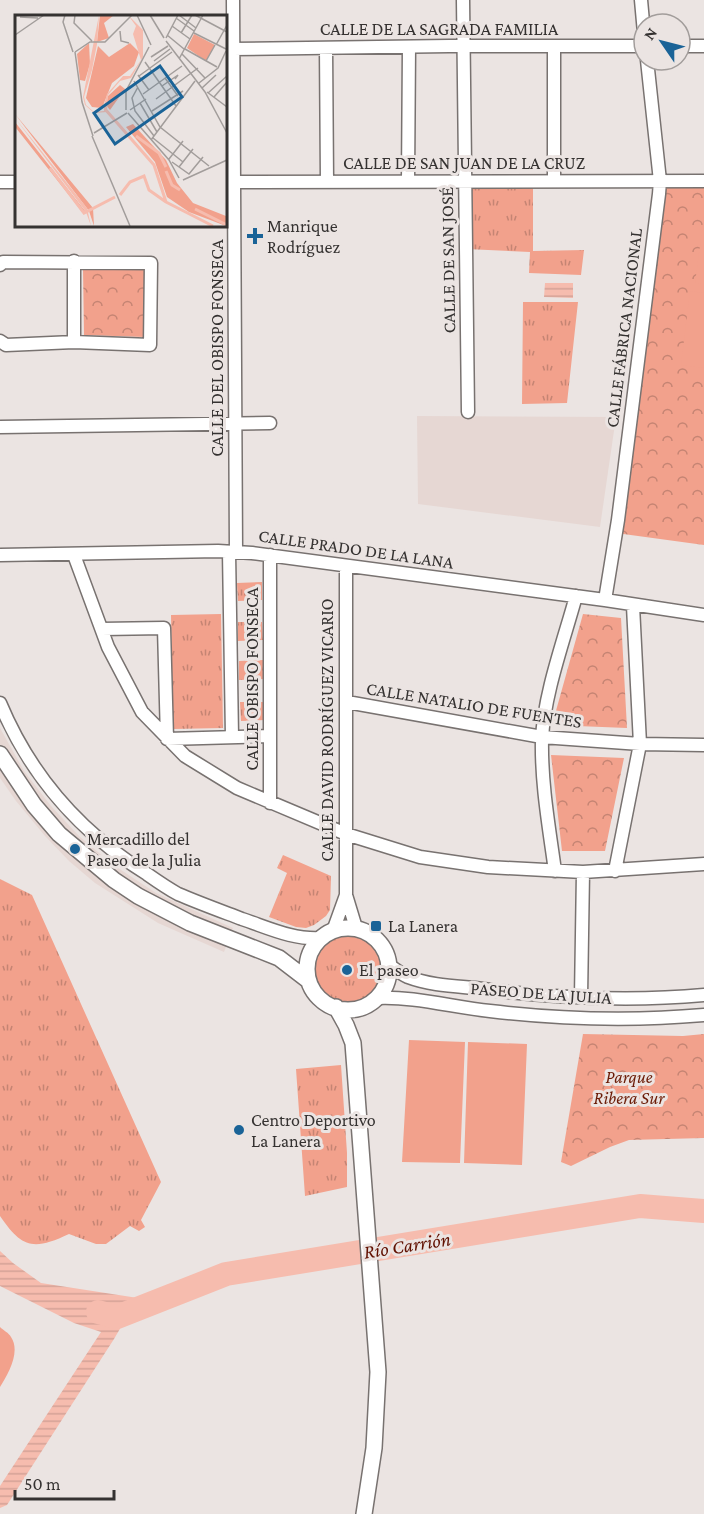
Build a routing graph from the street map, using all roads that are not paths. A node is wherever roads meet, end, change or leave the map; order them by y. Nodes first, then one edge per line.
1 (233, 0) edge
2 (463, 0) edge
3 (462, 46) junction
4 (554, 46) junction
5 (632, 46) edge
6 (409, 47) junction
7 (326, 48) junction
8 (233, 49) junction
9 (648, 72) edge
10 (408, 181) junction
11 (465, 181) junction
12 (554, 181) junction
13 (660, 181) junction
14 (704, 181) edge
15 (230, 182) edge
16 (327, 182) junction
17 (74, 261) junction
18 (0, 265) edge
19 (0, 341) edge
20 (74, 342) junction
21 (468, 412) dead end
22 (236, 423) junction
23 (270, 423) dead end
24 (0, 427) edge
25 (232, 552) junction
26 (0, 555) edge
27 (74, 555) junction
28 (270, 555) junction
29 (346, 566) junction
30 (576, 596) junction
31 (605, 600) junction
32 (633, 606) junction
33 (704, 615) edge
34 (102, 630) junction
35 (347, 702) junction
36 (0, 703) edge
37 (270, 736) junction
38 (232, 737) junction
39 (542, 737) junction
40 (167, 739) junction
41 (640, 744) junction
42 (704, 745) edge
43 (0, 754) edge
44 (270, 803) junction
45 (346, 834) junction
46 (704, 864) edge
47 (555, 871) junction
48 (615, 871) junction
49 (583, 872) junction
50 (346, 895) junction
51 (356, 928) junction
52 (327, 934) junction
53 (310, 956) junction
54 (279, 958) junction
55 (389, 964) junction
56 (309, 981) junction
57 (704, 995) edge
58 (581, 997) junction
59 (376, 998) junction
60 (336, 1007) junction
61 (361, 1007) junction
62 (704, 1015) edge
63 (353, 1043) junction
64 (364, 1514) edge

1 - 8 street, CALLE DEL OBISPO FONSECA
2 - 3 street, CALLE DE SAN JOSÉ
3 - 4 street, CALLE DE LA SAGRADA FAMILIA
3 - 6 street, CALLE DE LA SAGRADA FAMILIA
3 - 11 street, CALLE DE SAN JOSÉ
4 - 5 street, CALLE DE LA SAGRADA FAMILIA
4 - 12 street
6 - 7 street, CALLE DE LA SAGRADA FAMILIA
6 - 10 street
7 - 8 street, CALLE DE LA SAGRADA FAMILIA
7 - 16 street
8 - 15 street, CALLE DEL OBISPO FONSECA
9 - 13 street, CALLE FÁBRICA NACIONAL
10 - 11 street, CALLE DE SAN JUAN DE LA CRUZ
10 - 16 street, CALLE DE SAN JUAN DE LA CRUZ
11 - 12 street, CALLE DE SAN JUAN DE LA CRUZ
11 - 21 street, CALLE DE SAN JOSÉ
12 - 13 street, CALLE DE SAN JUAN DE LA CRUZ
13 - 14 street, CALLE DE SAN JUAN DE LA CRUZ
13 - 31 street, CALLE FÁBRICA NACIONAL
15 - 16 street, CALLE DE SAN JUAN DE LA CRUZ
15 - 22 street, CALLE DEL OBISPO FONSECA
17 - 18 street
17 - 20 street
17 - 20 street
19 - 20 street
22 - 23 street
22 - 24 street
22 - 25 street, CALLE DEL OBISPO FONSECA
25 - 27 street, CALLE PRADO DE LA LANA
25 - 28 street, CALLE PRADO DE LA LANA
25 - 38 street, CALLE OBISPO FONSECA
26 - 27 street, CALLE PRADO DE LA LANA
27 - 34 street
28 - 29 street, CALLE PRADO DE LA LANA
28 - 37 street, CALLE OBISPO FONSECA
29 - 30 street, CALLE PRADO DE LA LANA
29 - 35 street, CALLE DAVID RODRÍGUEZ VICARIO
30 - 31 street, CALLE PRADO DE LA LANA
30 - 39 street
31 - 32 street, CALLE PRADO DE LA LANA
32 - 33 street, CALLE PRADO DE LA LANA
32 - 41 street
34 - 40 street
34 - 40 street
35 - 39 street, CALLE NATALIO DE FUENTES
35 - 45 street, CALLE DAVID RODRÍGUEZ VICARIO
36 - 52 street
37 - 38 street
37 - 44 street, CALLE OBISPO FONSECA
38 - 40 street
39 - 41 street, CALLE NATALIO DE FUENTES
39 - 47 street
40 - 44 street
41 - 42 street, CALLE NATALIO DE FUENTES
41 - 48 street
43 - 54 street
44 - 45 street
45 - 47 street
45 - 50 street, CALLE DAVID RODRÍGUEZ VICARIO
46 - 48 street
47 - 49 street
48 - 49 street
49 - 58 street
50 - 51 street, CALLE DAVID RODRÍGUEZ VICARIO
50 - 52 street, CALLE DAVID RODRÍGUEZ VICARIO
51 - 52 street
51 - 55 street
52 - 53 street
53 - 54 street
53 - 56 street
54 - 56 street
55 - 58 street, PASEO DE LA JULIA
55 - 59 street
56 - 60 street
57 - 58 street, PASEO DE LA JULIA
59 - 61 street
59 - 62 street, PASEO DE LA JULIA
60 - 61 street
60 - 63 street
61 - 63 street
63 - 64 street

